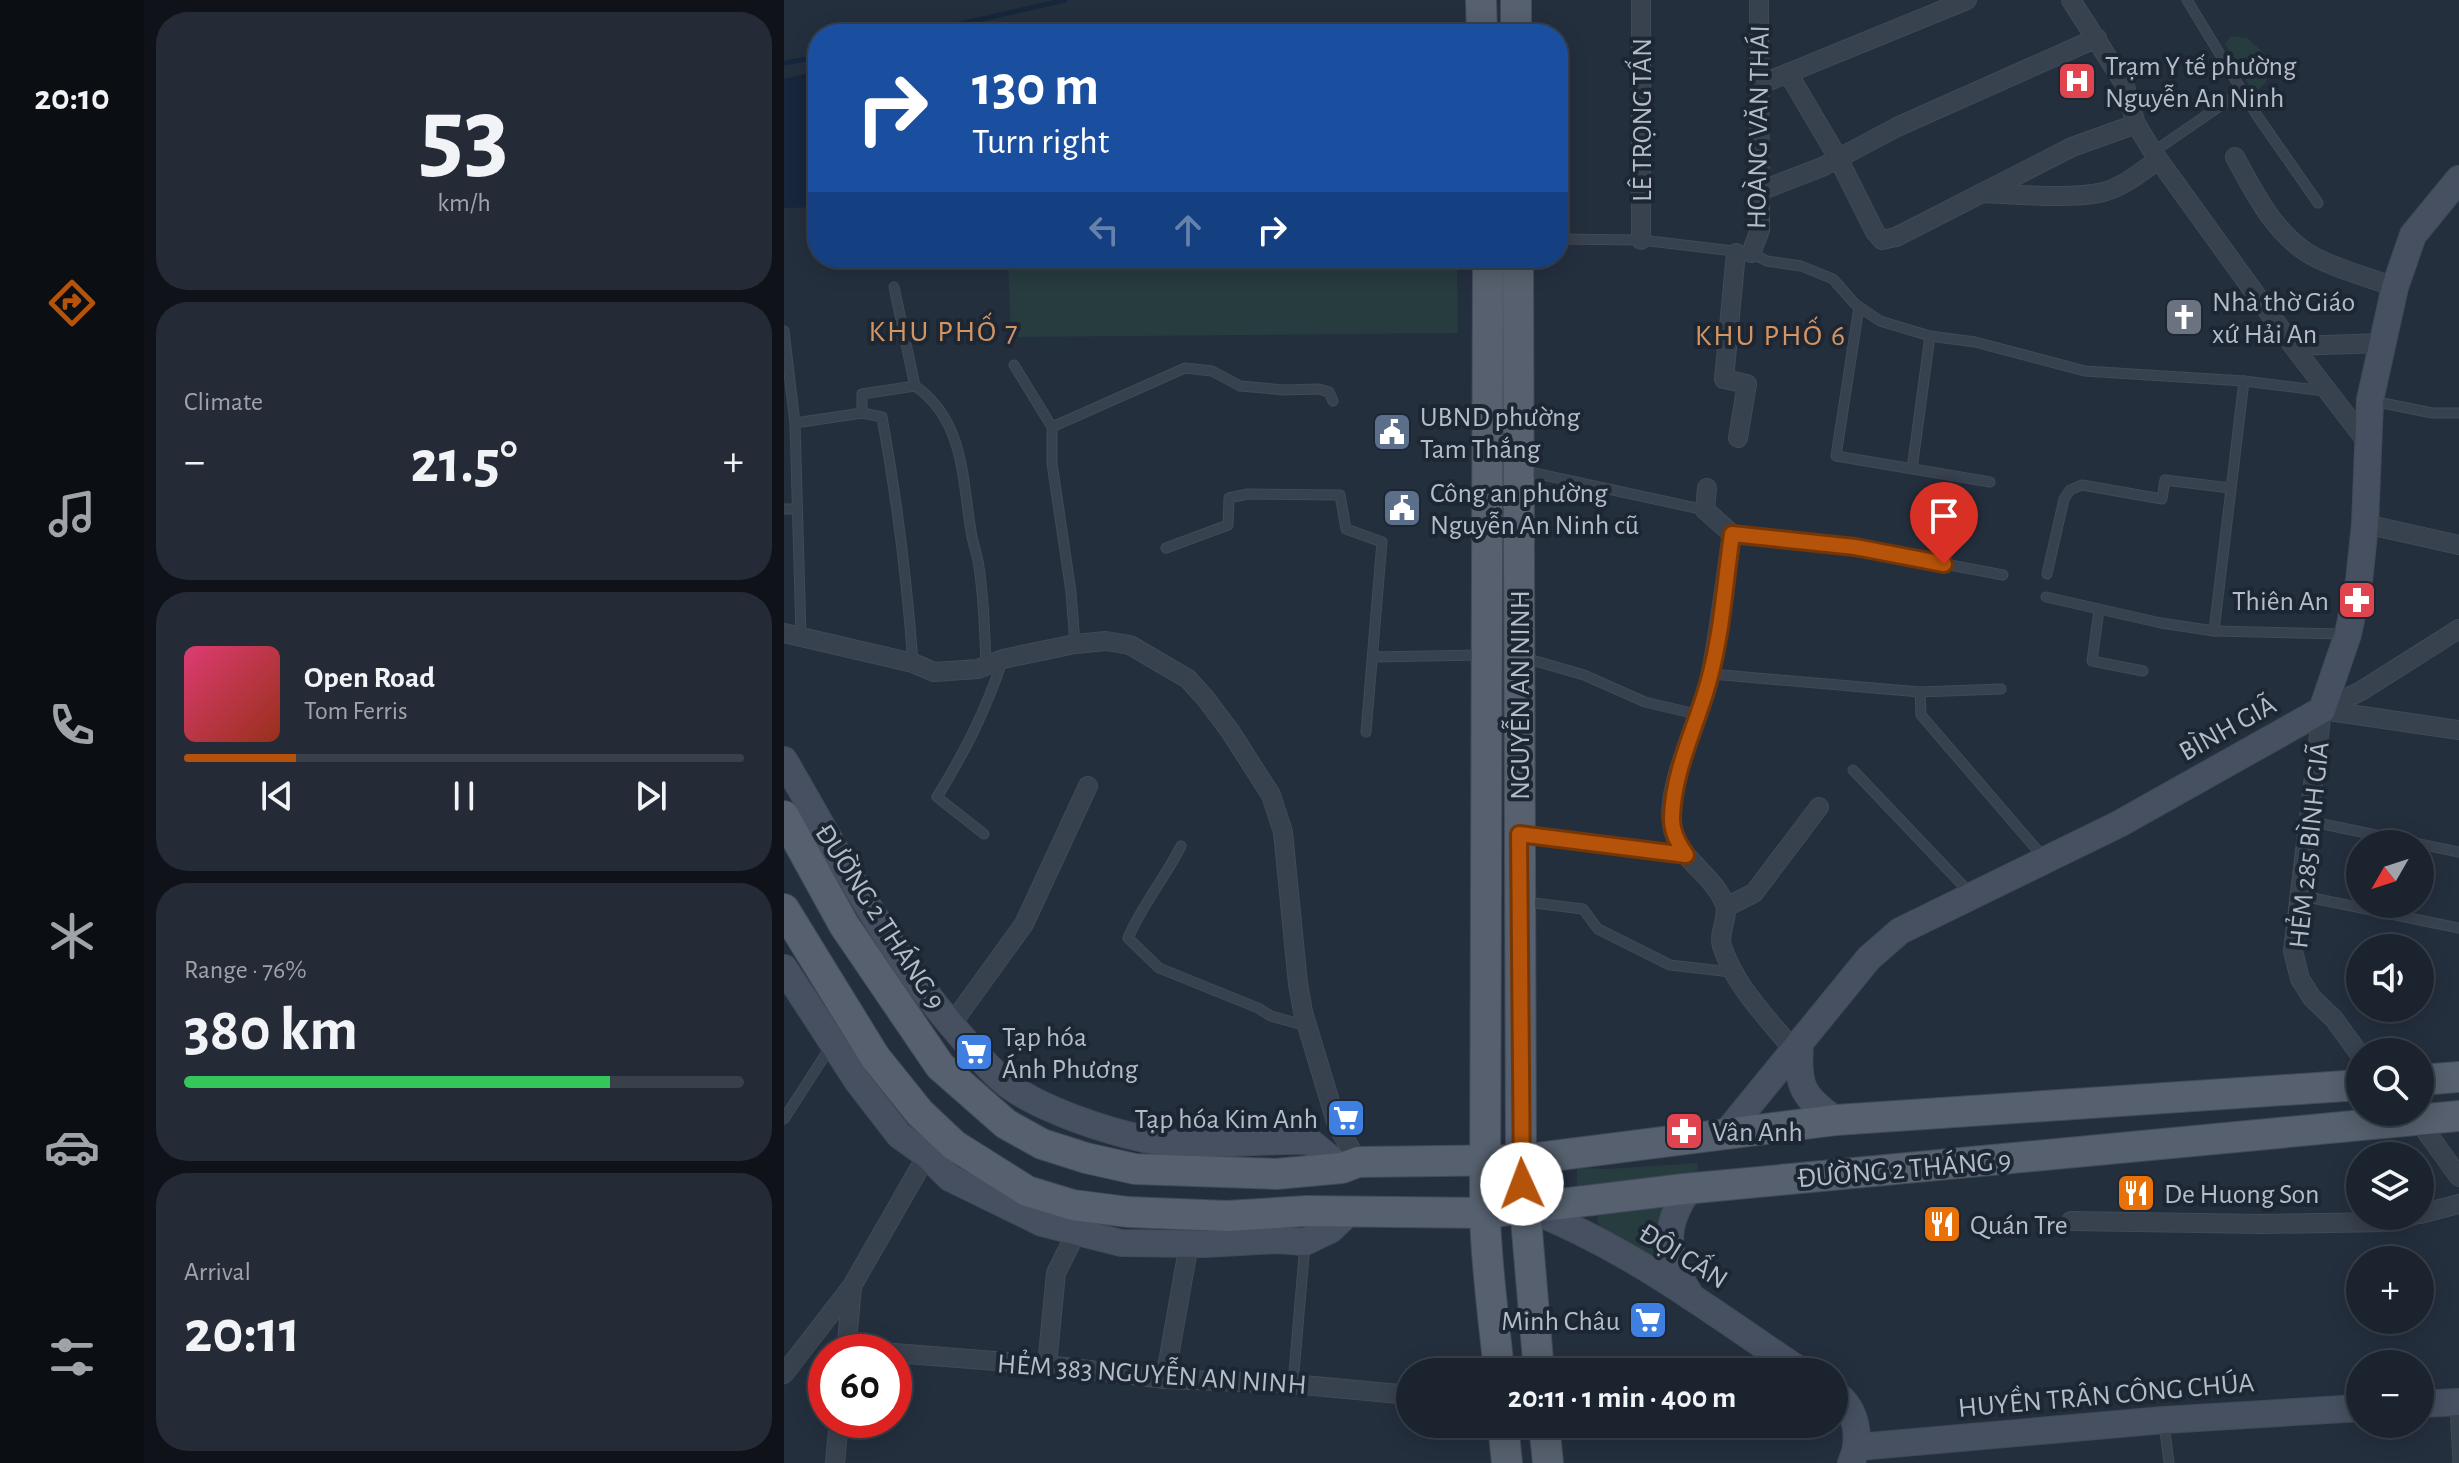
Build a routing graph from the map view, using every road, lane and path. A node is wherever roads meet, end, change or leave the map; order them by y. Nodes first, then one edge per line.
1 (1481, 0) edge
2 (1516, 0) edge
3 (1641, 0) edge
4 (1759, 0) edge
5 (1967, 0) edge
6 (2071, 0) edge
7 (2187, 0) edge
8 (1482, 24) edge
9 (1516, 24) edge
10 (2097, 38) junction
11 (1788, 73) junction
12 (1759, 85) junction
13 (2242, 91) junction
14 (2136, 124) junction
15 (2155, 156) junction
16 (2235, 157) dead end
17 (1838, 158) junction
18 (2459, 179) edge
19 (1760, 191) junction
20 (1979, 193) junction
21 (2318, 203) dead end
22 (1568, 239) edge
23 (1641, 240) junction
24 (1744, 253) junction
25 (1488, 268) edge
26 (1518, 268) edge
27 (894, 287) dead end
28 (2395, 287) junction
29 (1859, 307) junction
30 (784, 331) edge
31 (1930, 336) junction
32 (2382, 343) junction
33 (2293, 346) junction
34 (1014, 365) dead end
35 (2244, 381) junction
36 (915, 386) junction
37 (2328, 392) junction
38 (788, 397) edge
39 (2370, 400) junction
40 (1333, 401) dead end
41 (862, 413) junction
42 (2459, 413) edge
43 (795, 423) junction
44 (1052, 427) junction
45 (1738, 438) dead end
46 (2370, 446) junction
47 (1912, 469) junction
48 (1520, 470) junction
49 (1990, 482) dead end
50 (1707, 488) dead end
51 (2230, 488) junction
52 (784, 509) edge
53 (796, 509) junction
54 (1705, 510) junction
55 (2365, 524) junction
56 (1732, 534) junction
57 (2459, 545) edge
58 (1166, 548) dead end
59 (2047, 574) dead end
60 (2003, 575) dead end
61 (2046, 597) dead end
62 (2099, 610) junction
63 (2459, 629) edge
64 (2214, 631) junction
65 (792, 634) edge
66 (2348, 634) junction
67 (1075, 644) junction
68 (1503, 655) junction
69 (1373, 657) junction
70 (913, 663) junction
71 (995, 663) junction
72 (2143, 671) dead end
73 (1711, 674) junction
74 (2001, 689) dead end
75 (1920, 692) junction
76 (2322, 710) junction
77 (1700, 715) junction
78 (2459, 730) edge
79 (1366, 732) dead end
80 (784, 760) edge
81 (1853, 770) dead end
82 (1088, 786) dead end
83 (1819, 807) dead end
84 (784, 816) edge
85 (2308, 821) junction
86 (984, 834) dead end
87 (1519, 834) junction
88 (1181, 846) dead end
89 (2459, 852) edge
90 (1686, 855) junction
91 (2047, 860) junction
92 (2298, 895) junction
93 (1972, 896) junction
94 (1519, 901) junction
95 (1726, 907) junction
96 (784, 909) edge
97 (2459, 928) edge
98 (784, 968) edge
99 (1731, 972) junction
100 (951, 1025) junction
101 (1307, 1026) junction
102 (2348, 1038) edge
103 (833, 1043) junction
104 (1797, 1047) junction
105 (2459, 1077) edge
106 (2434, 1079) edge
107 (2346, 1086) edge
108 (2434, 1115) edge
109 (2459, 1116) edge
110 (784, 1119) edge
111 (1836, 1120) junction
112 (2346, 1122) edge
113 (2421, 1126) edge
114 (1727, 1132) junction
115 (927, 1155) junction
116 (1521, 1160) junction
117 (1485, 1162) junction
118 (1350, 1165) junction
119 (2459, 1177) edge
120 (1690, 1188) junction
121 (2459, 1204) edge
122 (1523, 1207) junction
123 (2434, 1210) edge
124 (1349, 1212) junction
125 (1485, 1213) junction
126 (2071, 1221) dead end
127 (2346, 1223) edge
128 (1076, 1233) junction
129 (1305, 1242) junction
130 (1189, 1244) junction
131 (852, 1286) junction
132 (1689, 1293) junction
133 (848, 1334) edge
134 (912, 1354) edge
135 (1498, 1358) edge
136 (1538, 1358) edge
137 (1782, 1358) edge
138 (1047, 1365) junction
139 (784, 1374) edge
140 (1165, 1379) junction
141 (1293, 1384) junction
142 (1396, 1394) edge
143 (2457, 1402) edge
144 (2434, 1403) edge
145 (1848, 1408) edge
146 (2346, 1409) edge
147 (2164, 1420) junction
148 (837, 1438) edge
149 (1504, 1438) edge
150 (1545, 1438) edge
151 (1854, 1455) edge
152 (835, 1463) edge
153 (1507, 1463) edge
154 (1548, 1463) edge
155 (2169, 1463) edge
156 (2458, 1463) edge

1 - 8 main road
2 - 9 main road
3 - 23 street, LÊ TRỌNG TẤN
4 - 12 street, HOÀNG VĂN THÁI
5 - 11 street
6 - 10 street
7 - 13 lane
10 - 14 street
10 - 17 street
11 - 12 street
11 - 17 street
12 - 19 street, HOÀNG VĂN THÁI
13 - 15 lane
13 - 21 lane
14 - 15 street
14 - 20 street
15 - 20 street
15 - 33 street
16 - 28 street
17 - 19 street
17 - 20 street
18 - 28 street, BÌNH GIÃ
19 - 24 street, HOÀNG VĂN THÁI
22 - 23 lane
23 - 24 lane
24 - 29 lane
24 - 45 street, HOÀNG VĂN THÁI
25 - 68 main road, NGUYỄN AN NINH
26 - 48 main road, NGUYỄN AN NINH
27 - 36 lane
28 - 32 street, BÌNH GIÃ
29 - 31 lane
29 - 47 lane
30 - 38 lane
31 - 35 lane
31 - 47 lane
32 - 33 street
32 - 39 street, BÌNH GIÃ
33 - 37 street
34 - 44 lane
35 - 37 lane
35 - 51 lane
36 - 41 lane
36 - 71 lane
37 - 46 street
38 - 43 lane
39 - 42 lane
39 - 46 street, BÌNH GIÃ
40 - 44 lane
41 - 43 lane
41 - 70 lane
43 - 53 lane
44 - 67 lane
46 - 55 street, BÌNH GIÃ
47 - 49 lane
48 - 54 lane
48 - 68 main road, NGUYỄN AN NINH
50 - 54 street
51 - 59 lane
51 - 64 lane
52 - 53 lane
53 - 65 lane
54 - 56 street
55 - 57 street
55 - 66 street, BÌNH GIÃ
56 - 60 lane
56 - 73 street
58 - 69 lane
61 - 62 lane
62 - 64 lane
62 - 72 lane
63 - 76 street
64 - 66 lane
65 - 70 street
66 - 76 street, BÌNH GIÃ
67 - 71 street
67 - 101 street
68 - 69 lane
68 - 77 lane
68 - 87 main road, NGUYỄN AN NINH
68 - 117 main road, NGUYỄN AN NINH
69 - 79 lane
70 - 71 street
71 - 86 lane
73 - 75 lane
73 - 77 street
74 - 75 lane
75 - 91 lane
76 - 78 street
76 - 85 street, HẺM 285 BÌNH GIÃ
76 - 91 street, BÌNH GIÃ
77 - 90 street
80 - 100 street, ĐƯỜNG 2 THÁNG 9
81 - 93 lane
82 - 100 street
83 - 95 street
84 - 118 main road, ĐƯỜNG 2 THÁNG 9
85 - 89 lane
85 - 92 street, HẺM 285 BÌNH GIÃ
87 - 90 lane
87 - 94 main road, NGUYỄN AN NINH
88 - 101 lane
90 - 95 street
91 - 93 street, BÌNH GIÃ
92 - 97 lane
92 - 102 street, HẺM 285 BÌNH GIÃ
93 - 104 street, BÌNH GIÃ
94 - 99 lane
94 - 116 main road, NGUYỄN AN NINH
95 - 99 street
96 - 124 main road, ĐƯỜNG 2 THÁNG 9
98 - 103 street
99 - 104 street
100 - 118 street, ĐƯỜNG 2 THÁNG 9
101 - 118 street
103 - 110 lane
103 - 115 street
104 - 111 street
104 - 114 street, BÌNH GIÃ
105 - 106 main road
107 - 111 main road, ĐƯỜNG 2 THÁNG 9
108 - 109 main road, ĐƯỜNG 2 THÁNG 9
111 - 114 main road, ĐƯỜNG 2 THÁNG 9
112 - 120 main road, ĐƯỜNG 2 THÁNG 9
113 - 119 street
114 - 116 main road, ĐƯỜNG 2 THÁNG 9
115 - 128 street
115 - 131 street
116 - 117 main road, ĐƯỜNG 2 THÁNG 9
116 - 122 main road, NGUYỄN AN NINH
117 - 118 main road, ĐƯỜNG 2 THÁNG 9
117 - 125 main road, NGUYỄN AN NINH
118 - 124 main road
120 - 122 main road, ĐƯỜNG 2 THÁNG 9
120 - 132 street
121 - 123 street
122 - 125 main road, ĐƯỜNG 2 THÁNG 9
122 - 132 street, ĐỘI CẤN
122 - 136 main road, NGUYỄN AN NINH
124 - 125 main road, ĐƯỜNG 2 THÁNG 9
124 - 129 street
125 - 135 main road, NGUYỄN AN NINH
126 - 127 street
128 - 130 street
128 - 138 street
129 - 130 street
129 - 141 lane
130 - 140 street
131 - 133 street
131 - 139 street
132 - 137 street, ĐỘI CẤN
134 - 138 street, HẺM 383 NGUYỄN AN NINH
138 - 140 street, HẺM 383 NGUYỄN AN NINH
140 - 141 street, HẺM 383 NGUYỄN AN NINH
141 - 142 street, HẺM 383 NGUYỄN AN NINH
143 - 144 street
143 - 156 lane
145 - 151 street
146 - 147 street, HUYỀN TRÂN CÔNG CHÚA
147 - 151 street, HUYỀN TRÂN CÔNG CHÚA
147 - 155 lane
148 - 152 street
149 - 153 main road
150 - 154 main road

